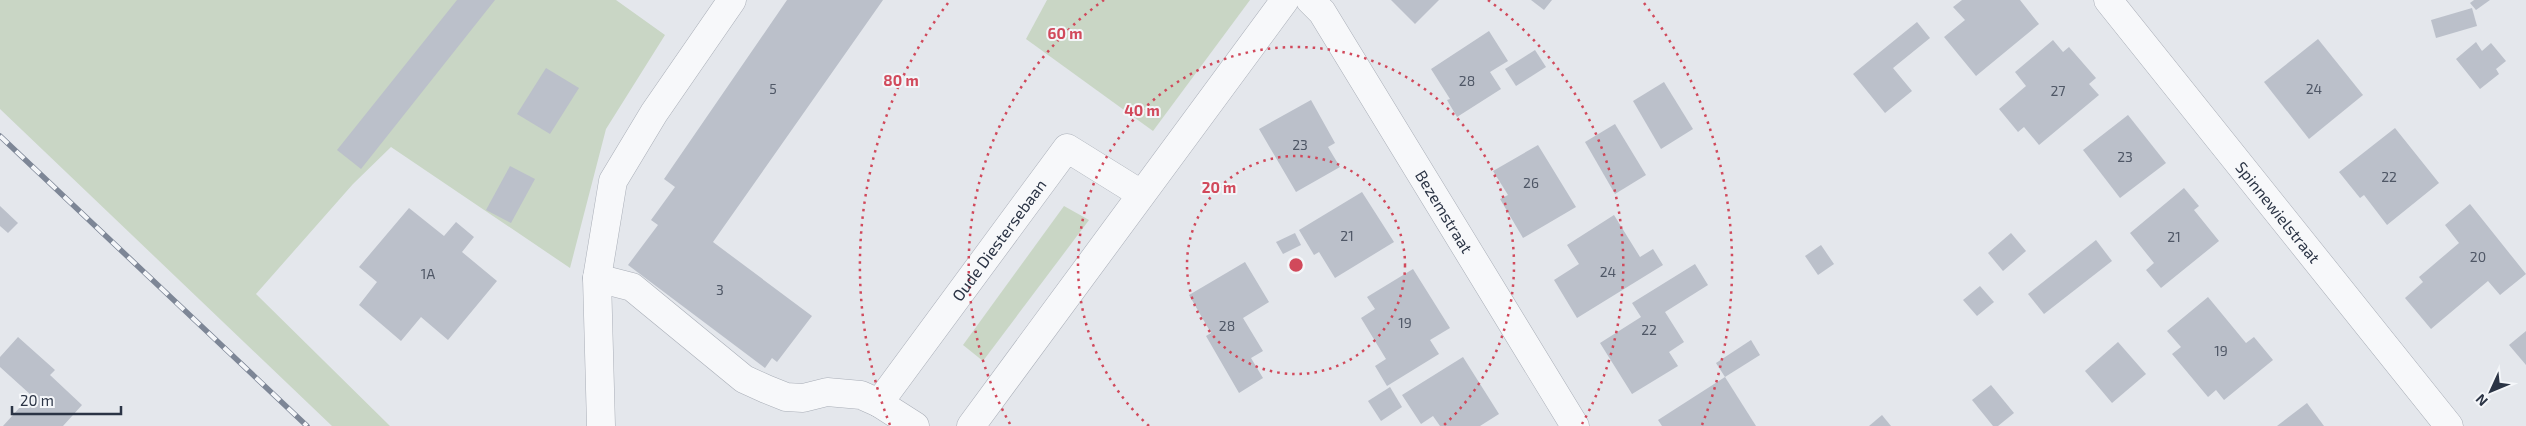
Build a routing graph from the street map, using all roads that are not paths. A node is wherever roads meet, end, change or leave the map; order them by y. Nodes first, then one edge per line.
1 (732, 0) edge
2 (1285, 0) edge
3 (1310, 0) edge
4 (2108, 0) edge
5 (1141, 194) junction
6 (597, 278) junction
7 (879, 403) junction
8 (602, 426) edge
9 (915, 426) edge
10 (971, 426) edge
11 (1575, 426) edge
12 (2449, 426) edge

1 - 6 street
2 - 5 street
3 - 11 street, Bezemstraat
4 - 12 street, Spinnewielstraat
5 - 7 street, Oude Diestersebaan
5 - 10 street
6 - 7 street
6 - 8 street
7 - 9 street

